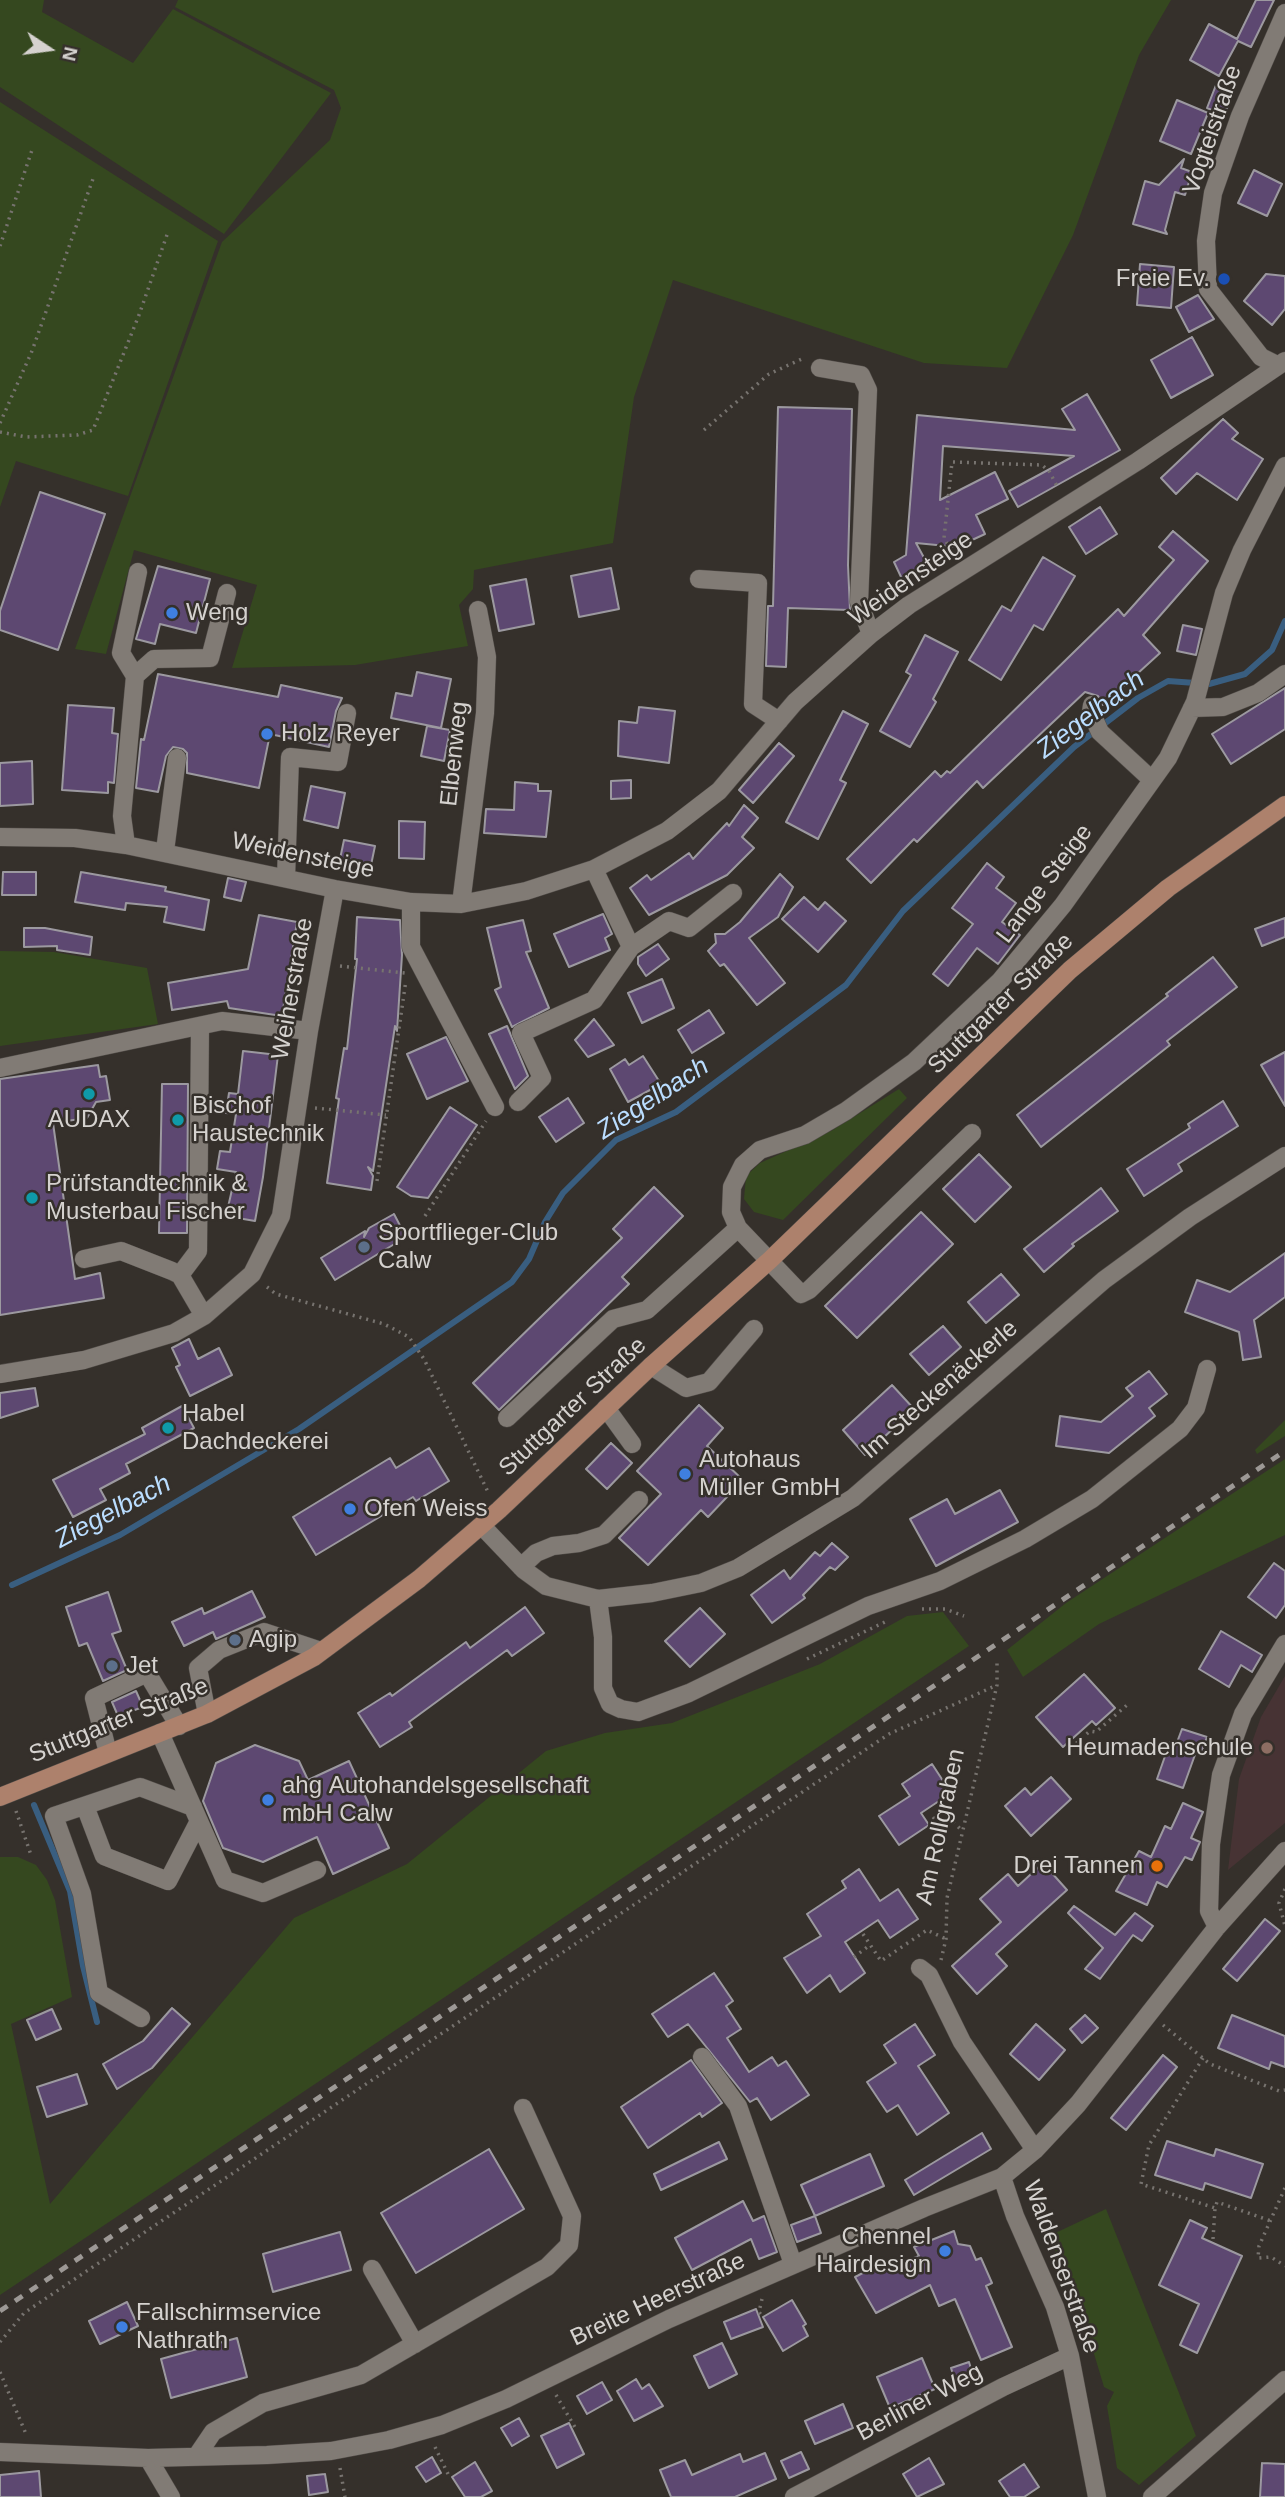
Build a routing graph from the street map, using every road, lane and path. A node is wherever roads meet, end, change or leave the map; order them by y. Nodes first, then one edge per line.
1 (1285, 13) edge
2 (33, 147) dead end
3 (94, 176) dead end
4 (168, 232) dead end
5 (0, 246) edge
6 (1281, 363) edge
7 (820, 368) joint
8 (0, 423) edge
9 (704, 430) dead end
10 (0, 432) edge
11 (1285, 466) edge
12 (1066, 506) junction
13 (962, 571) junction
14 (138, 572) dead end
15 (699, 579) dead end
16 (227, 593) dead end
17 (478, 610) dead end
18 (871, 634) junction
19 (1285, 674) edge
20 (135, 677) junction
21 (1194, 705) junction
22 (347, 713) dead end
23 (1096, 720) dead end
24 (779, 721) junction
25 (177, 758) dead end
26 (1152, 780) junction
27 (1285, 805) edge
28 (0, 838) edge
29 (126, 845) junction
30 (164, 851) junction
31 (594, 869) junction
32 (286, 878) junction
33 (335, 889) junction
34 (733, 893) dead end
35 (411, 902) junction
36 (461, 904) junction
37 (631, 947) junction
38 (321, 964) junction
39 (200, 1026) junction
40 (309, 1031) junction
41 (0, 1068) edge
42 (519, 1102) dead end
43 (298, 1106) junction
44 (495, 1107) joint
45 (386, 1115) junction
46 (972, 1133) dead end
47 (1285, 1156) edge
48 (377, 1181) dead end
49 (425, 1216) dead end
50 (738, 1228) junction
51 (84, 1259) dead end
52 (770, 1260) junction
53 (252, 1274) junction
54 (180, 1275) junction
55 (204, 1316) junction
56 (754, 1329) dead end
57 (651, 1366) junction
58 (1207, 1369) dead end
59 (0, 1374) edge
60 (606, 1409) junction
61 (507, 1418) dead end
62 (632, 1444) dead end
63 (639, 1500) dead end
64 (499, 1510) junction
65 (482, 1525) junction
66 (521, 1567) junction
67 (598, 1600) junction
68 (1285, 1644) edge
69 (321, 1651) junction
70 (997, 1661) dead end
71 (997, 1685) junction
72 (1127, 1705) dead end
73 (207, 1714) junction
74 (179, 1726) junction
75 (160, 1733) junction
76 (1071, 1748) dead end
77 (108, 1754) junction
78 (0, 1797) edge
79 (85, 1806) junction
80 (16, 1811) dead end
81 (196, 1814) junction
82 (933, 1817) dead end
83 (962, 1831) junction
84 (1285, 1852) edge
85 (31, 1855) dead end
86 (317, 1870) dead end
87 (1285, 1889) edge
88 (1272, 1896) dead end
89 (1279, 1903) junction
90 (1285, 1926) edge
91 (1217, 1927) junction
92 (863, 1934) dead end
93 (946, 1939) junction
94 (870, 1945) junction
95 (854, 1957) dead end
96 (924, 1971) joint
97 (141, 2018) dead end
98 (1167, 2028) dead end
99 (702, 2057) dead end
100 (1203, 2058) junction
101 (1285, 2090) edge
102 (523, 2108) dead end
103 (1035, 2150) junction
104 (1002, 2177) junction
105 (1285, 2188) edge
106 (1215, 2208) junction
107 (1270, 2221) junction
108 (1213, 2239) dead end
109 (793, 2264) junction
110 (1285, 2266) edge
111 (372, 2269) dead end
112 (0, 2342) edge
113 (415, 2344) junction
114 (1070, 2356) junction
115 (0, 2372) edge
116 (546, 2379) junction
117 (1285, 2380) edge
118 (426, 2429) junction
119 (576, 2429) dead end
120 (338, 2449) junction
121 (0, 2452) edge
122 (33, 2453) junction
123 (196, 2457) junction
124 (148, 2458) junction
125 (449, 2476) dead end
126 (171, 2497) edge
127 (345, 2497) edge
128 (794, 2497) edge
129 (1097, 2497) edge
130 (1152, 2497) edge

1 - 6 street, Vogteistraße
2 - 5 path
3 - 8 path
4 - 10 path
6 - 12 street, Weidensteige
7 - 9 path
7 - 18 street
11 - 21 street, Lange Steige
12 - 13 street, Weidensteige
12 - 13 path
13 - 18 street, Weidensteige
14 - 20 street
15 - 24 street
16 - 20 street
17 - 36 street, Elbenweg
18 - 24 street, Weidensteige
19 - 21 street
20 - 29 street
21 - 26 street, Lange Steige
22 - 32 street
23 - 26 street
24 - 31 street, Weidensteige
25 - 30 street
26 - 50 street, Lange Steige
27 - 52 main road, Stuttgarter Straße
28 - 29 street, Weidensteige
29 - 30 street, Weidensteige
30 - 32 street, Weidensteige
31 - 36 street, Weidensteige
31 - 37 street
32 - 33 street, Weidensteige
33 - 35 street, Weidensteige
33 - 38 street, Weiherstraße
34 - 37 street
35 - 36 street, Weidensteige
35 - 44 street
37 - 42 street
38 - 40 street, Weiherstraße
38 - 45 path
39 - 40 street
39 - 41 street
39 - 54 street
40 - 43 street, Weiherstraße
43 - 45 path
43 - 53 street, Weiherstraße
44 - 49 path
45 - 48 path
46 - 52 street
47 - 67 street, Im Steckenäckerle
50 - 52 street
50 - 61 street, Stuttgarter Straße
51 - 54 street
52 - 57 main road, Stuttgarter Straße
53 - 55 street, Weiherstraße
53 - 64 path
54 - 55 street
55 - 59 street, Weiherstraße
56 - 57 street
57 - 60 main road, Stuttgarter Straße
58 - 67 street
60 - 62 street
60 - 64 main road, Stuttgarter Straße
63 - 66 street
64 - 65 main road, Stuttgarter Straße
65 - 66 street, Im Steckenäckerle
65 - 69 main road, Stuttgarter Straße
66 - 67 street, Im Steckenäckerle
68 - 91 street
69 - 73 main road, Stuttgarter Straße
69 - 73 street
70 - 71 path, Am Rollgraben
71 - 83 path, Am Rollgraben
71 - 112 path
72 - 76 path
73 - 74 main road, Stuttgarter Straße
74 - 75 main road, Stuttgarter Straße
74 - 77 street
75 - 77 main road, Stuttgarter Straße
75 - 81 street
77 - 78 main road, Stuttgarter Straße
79 - 81 street
79 - 81 street
79 - 97 street
80 - 85 path
81 - 86 street
82 - 83 path
83 - 93 path, Am Rollgraben
84 - 91 street, Breite Heerstraße
87 - 89 path
88 - 89 path
89 - 90 path
91 - 103 street, Breite Heerstraße
92 - 94 path
93 - 94 path
93 - 96 path, Am Rollgraben
94 - 95 path
96 - 103 street
98 - 100 path
99 - 109 street
100 - 101 path
100 - 106 path
102 - 113 street
103 - 104 street, Breite Heerstraße
104 - 109 street, Breite Heerstraße
104 - 114 street, Waldenserstraße
105 - 107 path
106 - 107 path
106 - 108 path
107 - 110 path
109 - 116 street, Breite Heerstraße
111 - 113 street
113 - 123 street
114 - 128 street, Berliner Weg
114 - 129 street, Waldenserstraße
115 - 122 path
116 - 118 street, Breite Heerstraße
116 - 119 path
117 - 130 street
118 - 120 street, Breite Heerstraße
118 - 125 path
120 - 123 street, Breite Heerstraße
120 - 127 path
121 - 122 street, Breite Heerstraße
122 - 124 street, Breite Heerstraße
123 - 124 street, Breite Heerstraße
124 - 126 street

